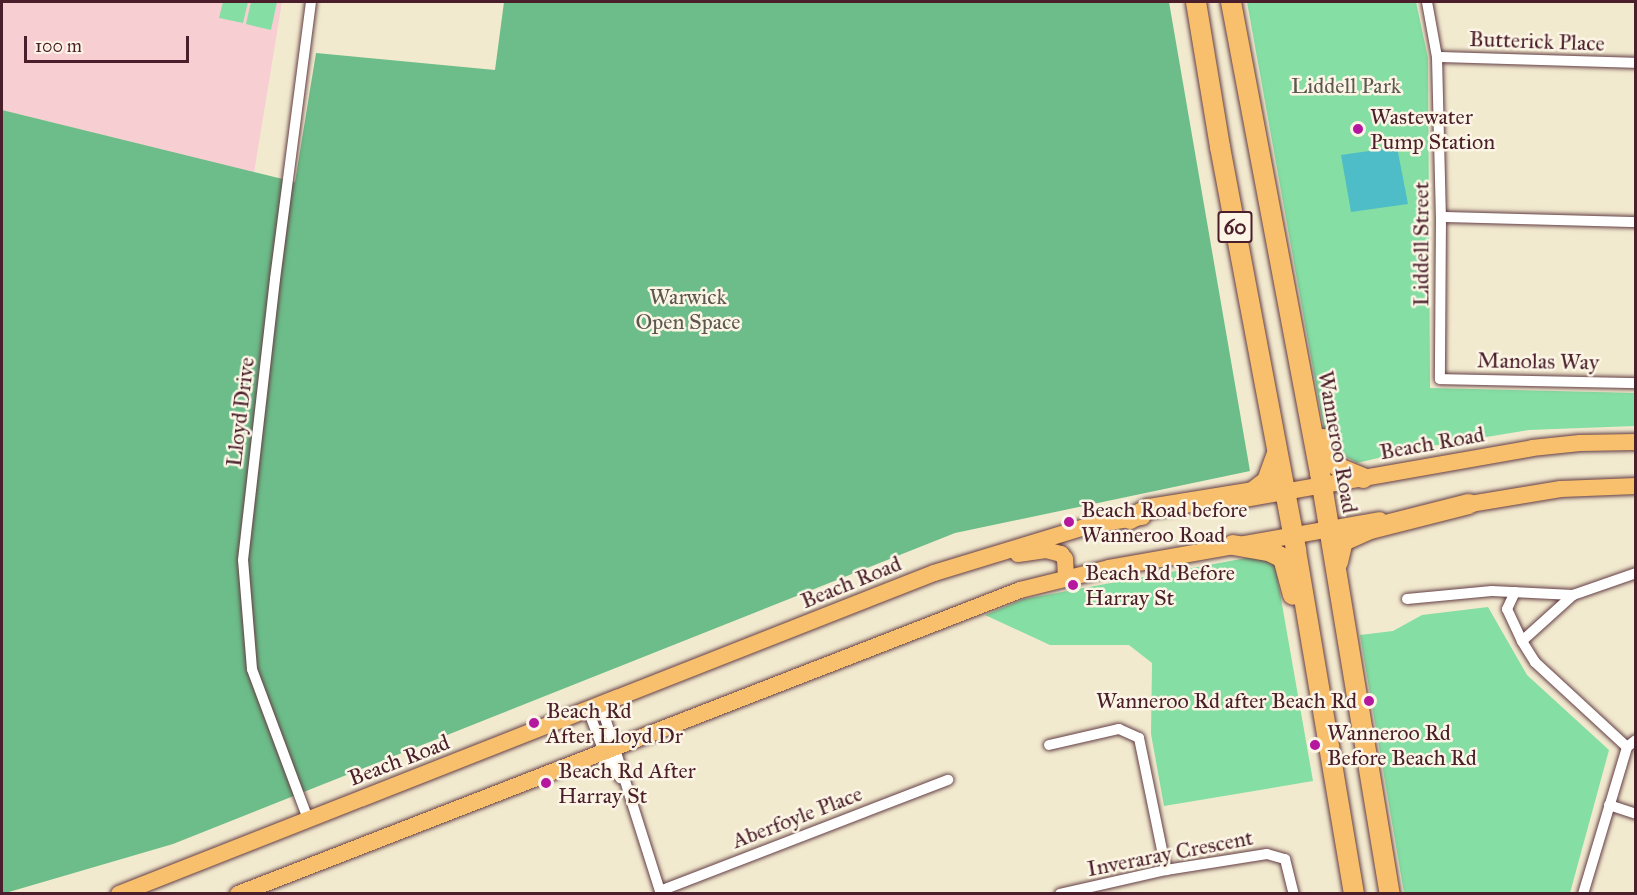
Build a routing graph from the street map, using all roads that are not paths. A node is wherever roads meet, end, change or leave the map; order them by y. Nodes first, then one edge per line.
1 (311, 2) edge
2 (1196, 2) edge
3 (1231, 2) edge
4 (1427, 2) edge
5 (1437, 57) junction
6 (1635, 63) edge
7 (1442, 217) junction
8 (1635, 222) edge
9 (1283, 277) junction
10 (1440, 379) joint
11 (1635, 383) edge
12 (1635, 442) edge
13 (1278, 452) junction
14 (1363, 478) junction
15 (1322, 486) junction
16 (1635, 486) edge
17 (1285, 492) junction
18 (1469, 504) junction
19 (1130, 519) junction
20 (1330, 528) junction
21 (1293, 534) junction
22 (1233, 545) junction
23 (975, 559) junction
24 (1337, 570) junction
25 (1635, 573) edge
26 (1066, 579) junction
27 (1515, 592) junction
28 (1573, 595) junction
29 (1407, 599) dead end
30 (1522, 641) junction
31 (1319, 684) junction
32 (595, 707) junction
33 (1631, 743) edge
34 (1049, 745) dead end
35 (610, 750) junction
36 (948, 780) dead end
37 (1610, 805) junction
38 (1635, 814) edge
39 (308, 819) junction
40 (1166, 870) junction
41 (661, 892) edge
42 (119, 894) edge
43 (238, 894) edge
44 (1060, 894) edge
45 (1294, 894) edge
46 (1354, 894) edge
47 (1390, 894) edge
48 (1582, 894) edge

1 - 39 street, Lloyd Drive
2 - 13 highway, 60
3 - 9 highway, Wanneroo Road / 60
4 - 5 street, Liddell Street
5 - 6 street, Butterick Place
5 - 7 street, Liddell Street
7 - 8 street
7 - 10 street, Liddell Street
9 - 14 highway
9 - 15 highway, Wanneroo Road / 60
10 - 11 street, Manolas Way
12 - 14 main road, Beach Road
13 - 17 highway, 60
13 - 19 highway
14 - 15 main road, Beach Road
15 - 17 main road, Beach Road
15 - 20 highway, Wanneroo Road / 60
16 - 18 main road
17 - 19 main road, Beach Road
17 - 21 highway, 60
18 - 20 main road
18 - 24 highway
19 - 23 main road, Beach Road
20 - 21 main road
20 - 24 highway, Wanneroo Road / 60
21 - 22 main road
21 - 31 highway, 60
22 - 26 main road
22 - 31 highway
23 - 26 main road
23 - 32 main road, Beach Road
24 - 47 highway, Wanneroo Road / 60
25 - 28 street
26 - 35 main road
27 - 28 street
27 - 29 street
27 - 30 street
28 - 30 street
30 - 33 street
31 - 46 highway, 60
32 - 35 street
32 - 39 main road, Beach Road
33 - 37 street
34 - 40 street
35 - 41 street
35 - 43 main road
36 - 41 street, Aberfoyle Place
37 - 38 street
37 - 48 street
39 - 42 main road, Beach Road
40 - 44 street, Inveraray Crescent
40 - 45 street, Inveraray Crescent

